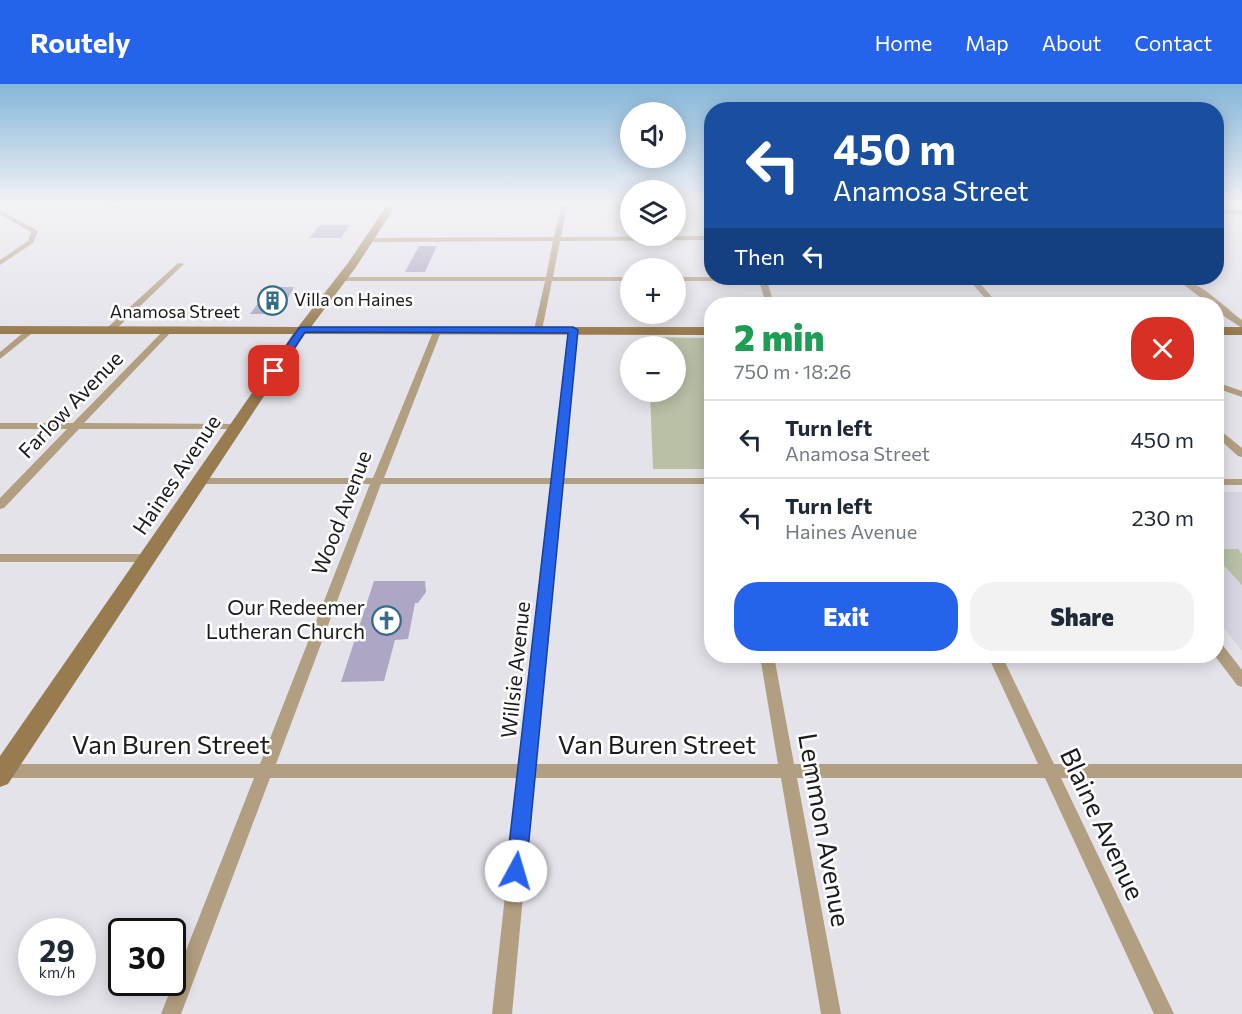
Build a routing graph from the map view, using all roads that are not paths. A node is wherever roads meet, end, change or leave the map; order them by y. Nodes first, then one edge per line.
1 (25, 245) edge
2 (365, 245) edge
3 (556, 245) edge
4 (0, 263) edge
5 (180, 264) dead end
6 (341, 279) junction
7 (548, 279) junction
8 (620, 279) edge
9 (686, 279) edge
10 (704, 279) edge
11 (977, 285) edge
12 (1190, 285) edge
13 (988, 297) edge
14 (1206, 297) edge
15 (1224, 311) edge
16 (1242, 325) edge
17 (438, 329) junction
18 (0, 330) edge
19 (32, 330) junction
20 (110, 330) junction
21 (168, 330) junction
22 (302, 330) junction
23 (538, 330) junction
24 (573, 330) junction
25 (704, 331) edge
26 (1224, 331) edge
27 (1242, 331) edge
28 (0, 356) edge
29 (1224, 388) edge
30 (1242, 394) edge
31 (0, 426) edge
32 (75, 426) junction
33 (238, 427) junction
34 (1224, 437) edge
35 (1242, 454) edge
36 (201, 481) junction
37 (377, 481) junction
38 (557, 481) junction
39 (704, 481) edge
40 (1224, 482) edge
41 (1242, 482) edge
42 (0, 505) edge
43 (0, 558) edge
44 (148, 558) junction
45 (1224, 657) edge
46 (768, 663) edge
47 (998, 663) edge
48 (1242, 681) edge
49 (266, 770) junction
50 (527, 770) junction
51 (787, 770) junction
52 (1048, 771) junction
53 (1242, 771) edge
54 (1, 772) edge
55 (171, 1014) edge
56 (501, 1014) edge
57 (831, 1014) edge
58 (1164, 1014) edge

1 - 4 street
2 - 6 main road, Haines Avenue
3 - 7 street
5 - 20 street
6 - 7 street
6 - 22 main road, Haines Avenue
7 - 8 street
7 - 23 street
9 - 10 street
11 - 13 street
12 - 14 street
15 - 16 street
17 - 22 main road, Anamosa Street
17 - 23 main road, Anamosa Street
17 - 37 street, Wood Avenue
18 - 19 main road, Anamosa Street
19 - 20 main road, Anamosa Street
19 - 28 street
20 - 21 main road, Anamosa Street
21 - 22 main road, Anamosa Street
21 - 32 street, Farlow Avenue
22 - 33 main road, Haines Avenue
23 - 24 main road, Anamosa Street
24 - 25 main road, Anamosa Street
24 - 38 street, Willsie Avenue
26 - 27 main road
29 - 30 street
31 - 32 street
32 - 33 street
32 - 42 street, Farlow Avenue
33 - 36 main road, Haines Avenue
34 - 35 street
36 - 37 street
36 - 44 main road, Haines Avenue
37 - 38 street
37 - 49 street, Wood Avenue
38 - 39 street
38 - 50 street, Willsie Avenue
40 - 41 street
43 - 44 street
44 - 54 main road, Haines Avenue
45 - 48 street
46 - 51 street, Lemmon Avenue
47 - 52 street, Blaine Avenue
49 - 50 street, Van Buren Street
49 - 54 street, Van Buren Street
49 - 55 street, Wood Avenue
50 - 51 street, Van Buren Street
50 - 56 street, Willsie Avenue
51 - 52 street, Van Buren Street
51 - 57 street, Lemmon Avenue
52 - 53 street, Van Buren Street
52 - 58 street, Blaine Avenue

